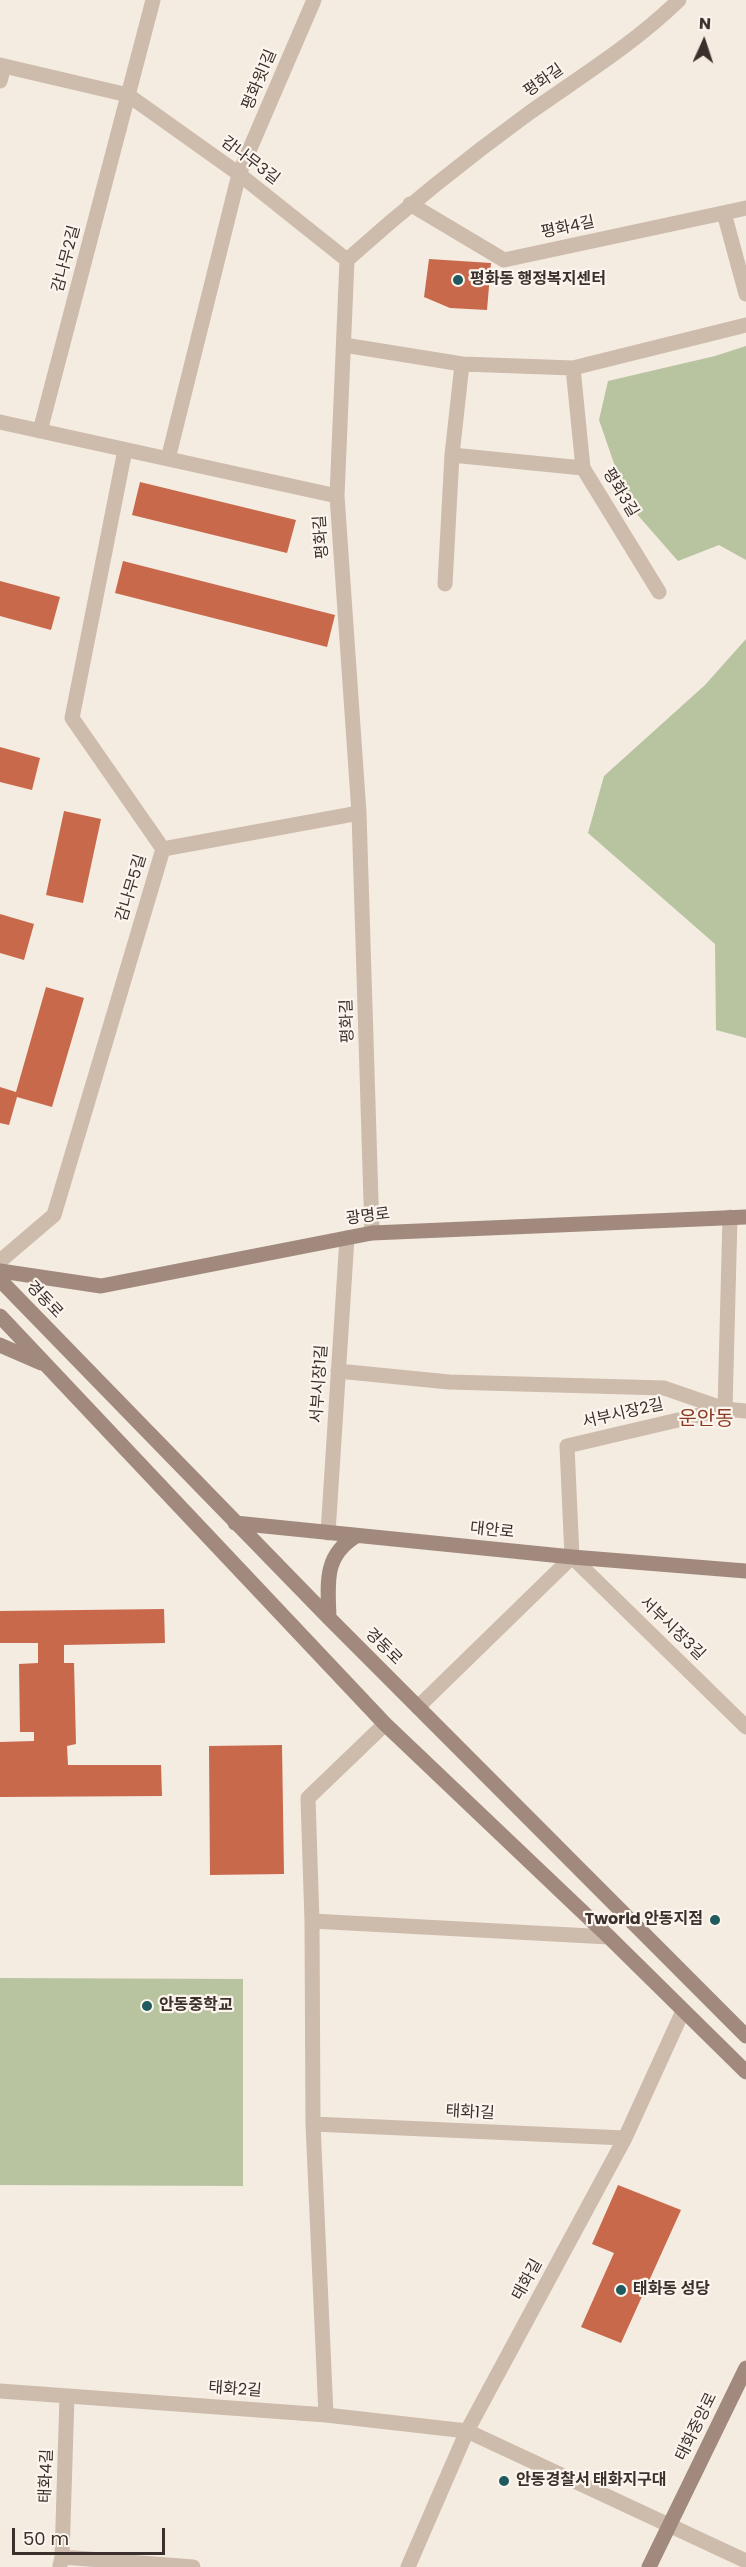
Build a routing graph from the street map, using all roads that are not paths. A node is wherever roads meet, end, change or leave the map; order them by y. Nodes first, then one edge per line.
1 (153, 0) edge
2 (314, 0) edge
3 (679, 0) edge
4 (2, 65) edge
5 (0, 81) edge
6 (128, 95) junction
7 (239, 174) junction
8 (410, 204) junction
9 (746, 208) edge
10 (724, 213) junction
11 (347, 260) junction
12 (746, 294) edge
13 (746, 325) edge
14 (344, 345) junction
15 (462, 364) junction
16 (573, 368) junction
17 (0, 422) edge
18 (40, 431) junction
19 (125, 450) junction
20 (452, 455) junction
21 (168, 459) junction
22 (583, 468) junction
23 (337, 496) junction
24 (445, 584) dead end
25 (659, 592) dead end
26 (360, 813) junction
27 (163, 849) junction
28 (738, 1217) edge
29 (372, 1233) junction
30 (346, 1238) junction
31 (0, 1261) edge
32 (0, 1271) edge
33 (0, 1280) edge
34 (0, 1316) edge
35 (0, 1345) edge
36 (50, 1366) junction
37 (338, 1371) junction
38 (725, 1409) junction
39 (746, 1411) edge
40 (235, 1523) junction
41 (328, 1533) junction
42 (356, 1536) junction
43 (572, 1557) junction
44 (746, 1571) edge
45 (329, 1618) junction
46 (417, 1707) junction
47 (385, 1724) junction
48 (746, 1727) edge
49 (312, 1921) junction
50 (609, 1937) junction
51 (683, 2011) junction
52 (746, 2036) edge
53 (746, 2072) edge
54 (313, 2124) junction
55 (625, 2138) junction
56 (746, 2368) edge
57 (0, 2391) edge
58 (68, 2396) junction
59 (326, 2415) junction
60 (467, 2431) junction
61 (669, 2523) junction
62 (746, 2561) edge
63 (61, 2562) edge
64 (191, 2567) edge
65 (408, 2567) edge
66 (650, 2567) edge

1 - 6 street
2 - 7 street, 평화윗1길
3 - 8 street, 평화길
4 - 5 street
4 - 6 street, 감나무3길
6 - 7 street, 감나무3길
6 - 18 street, 감나무2길
7 - 11 street, 감나무3길
7 - 21 street
8 - 10 street, 평화4길
8 - 11 street, 평화길
9 - 10 street, 평화4길
10 - 12 street
11 - 14 street, 평화길
13 - 16 street
14 - 15 street
14 - 23 street, 평화길
15 - 16 street
15 - 20 street
16 - 22 street, 평화3길
17 - 18 street
18 - 19 street
19 - 21 street
19 - 27 street, 감나무5길
20 - 22 street
20 - 24 street
21 - 23 street
22 - 25 street, 평화3길
23 - 26 street, 평화길
26 - 27 street
26 - 29 street, 평화길
27 - 31 street, 감나무5길
28 - 29 street, 광명로
28 - 38 street
29 - 30 street, 광명로
30 - 32 street, 광명로
30 - 37 street, 서부시장1길
33 - 40 street, 경동로
34 - 36 street
35 - 36 street
36 - 47 street
37 - 38 street
37 - 41 street, 서부시장1길
38 - 39 street, 서부시장2길
38 - 43 street, 서부시장2길
40 - 41 street, 대안로
40 - 45 street, 경동로
41 - 42 street, 대안로
42 - 43 street, 대안로
42 - 45 street
43 - 44 street, 대안로
43 - 46 street
43 - 48 street, 서부시장3길
45 - 46 street, 경동로
46 - 52 street, 경동로
47 - 49 street
47 - 50 street
49 - 50 street
49 - 54 street
50 - 51 street
51 - 53 street
51 - 55 street, 태화길
54 - 55 street, 태화1길
54 - 59 street
55 - 60 street, 태화길
56 - 61 street, 태화중앙로
57 - 58 street, 태화2길
58 - 59 street, 태화2길
58 - 63 street, 태화4길
59 - 60 street, 태화2길
60 - 61 street, 태화2길
60 - 65 street, 태화길
61 - 62 street, 태화2길
61 - 66 street, 태화중앙로
63 - 64 street

